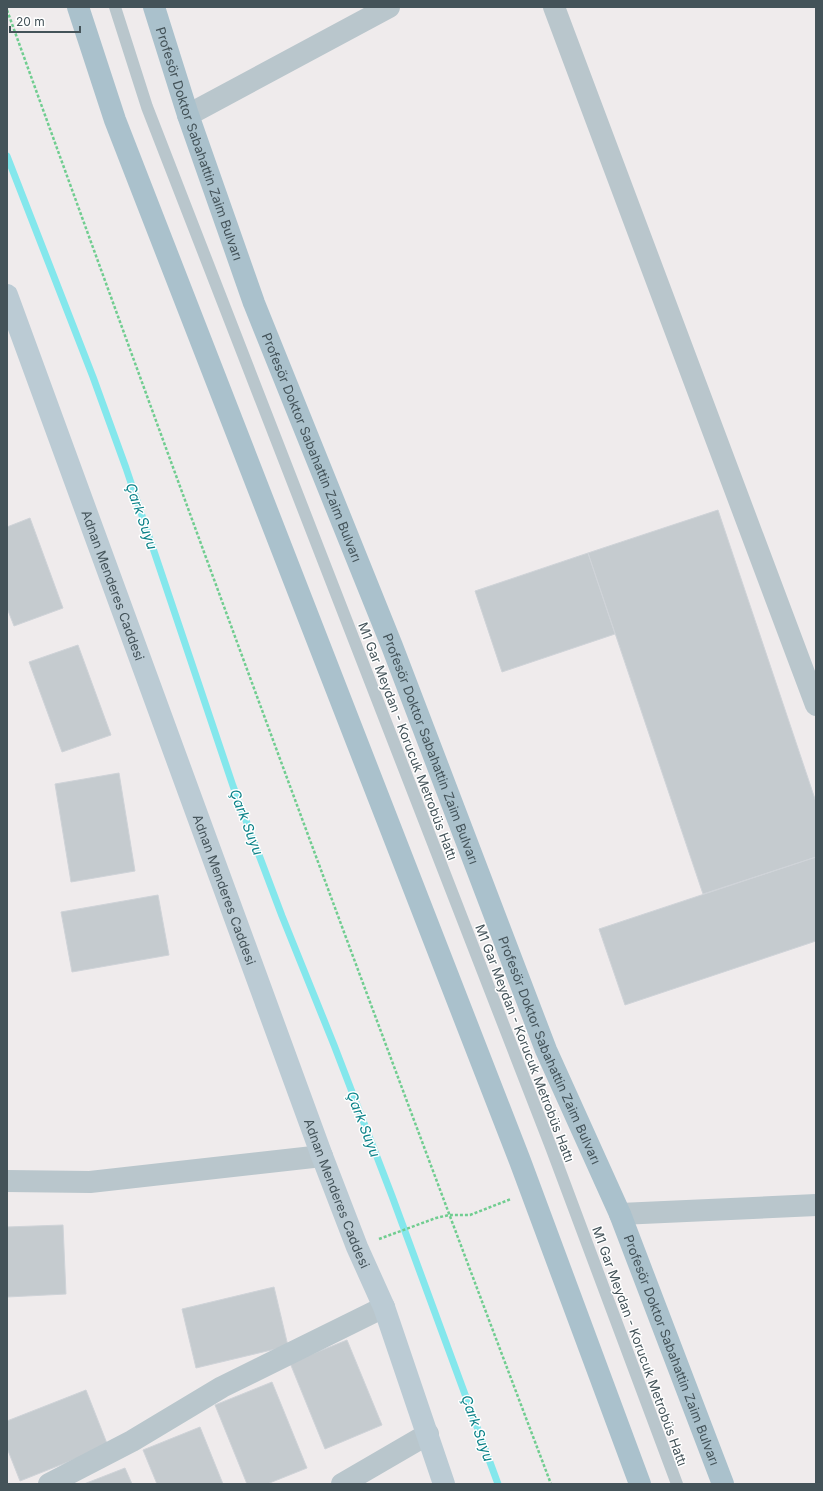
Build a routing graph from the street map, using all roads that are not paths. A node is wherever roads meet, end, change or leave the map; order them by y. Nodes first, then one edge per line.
1 (78, 7) edge
2 (115, 7) edge
3 (154, 7) edge
4 (389, 7) edge
5 (554, 7) edge
6 (188, 115) junction
7 (7, 295) edge
8 (816, 706) edge
9 (322, 1156) junction
10 (7, 1181) edge
11 (816, 1205) edge
12 (620, 1214) junction
13 (384, 1307) junction
14 (428, 1434) junction
15 (49, 1484) edge
16 (342, 1484) edge
17 (444, 1484) edge
18 (640, 1484) edge
19 (676, 1484) edge
20 (723, 1484) edge

1 - 18 main road
2 - 19 lane, M1 Gar Meydan - Korucuk Metrobüs Hattı
3 - 6 main road, Profesör Doktor Sabahattin Zaim Bulvarı
4 - 6 street
5 - 8 street
6 - 12 main road, Profesör Doktor Sabahattin Zaim Bulvarı
7 - 9 street, Adnan Menderes Caddesi
9 - 10 street
9 - 13 street, Adnan Menderes Caddesi
11 - 12 street
12 - 20 main road, Profesör Doktor Sabahattin Zaim Bulvarı
13 - 14 street, Adnan Menderes Caddesi
13 - 15 street
14 - 16 street
14 - 17 street, Adnan Menderes Caddesi

